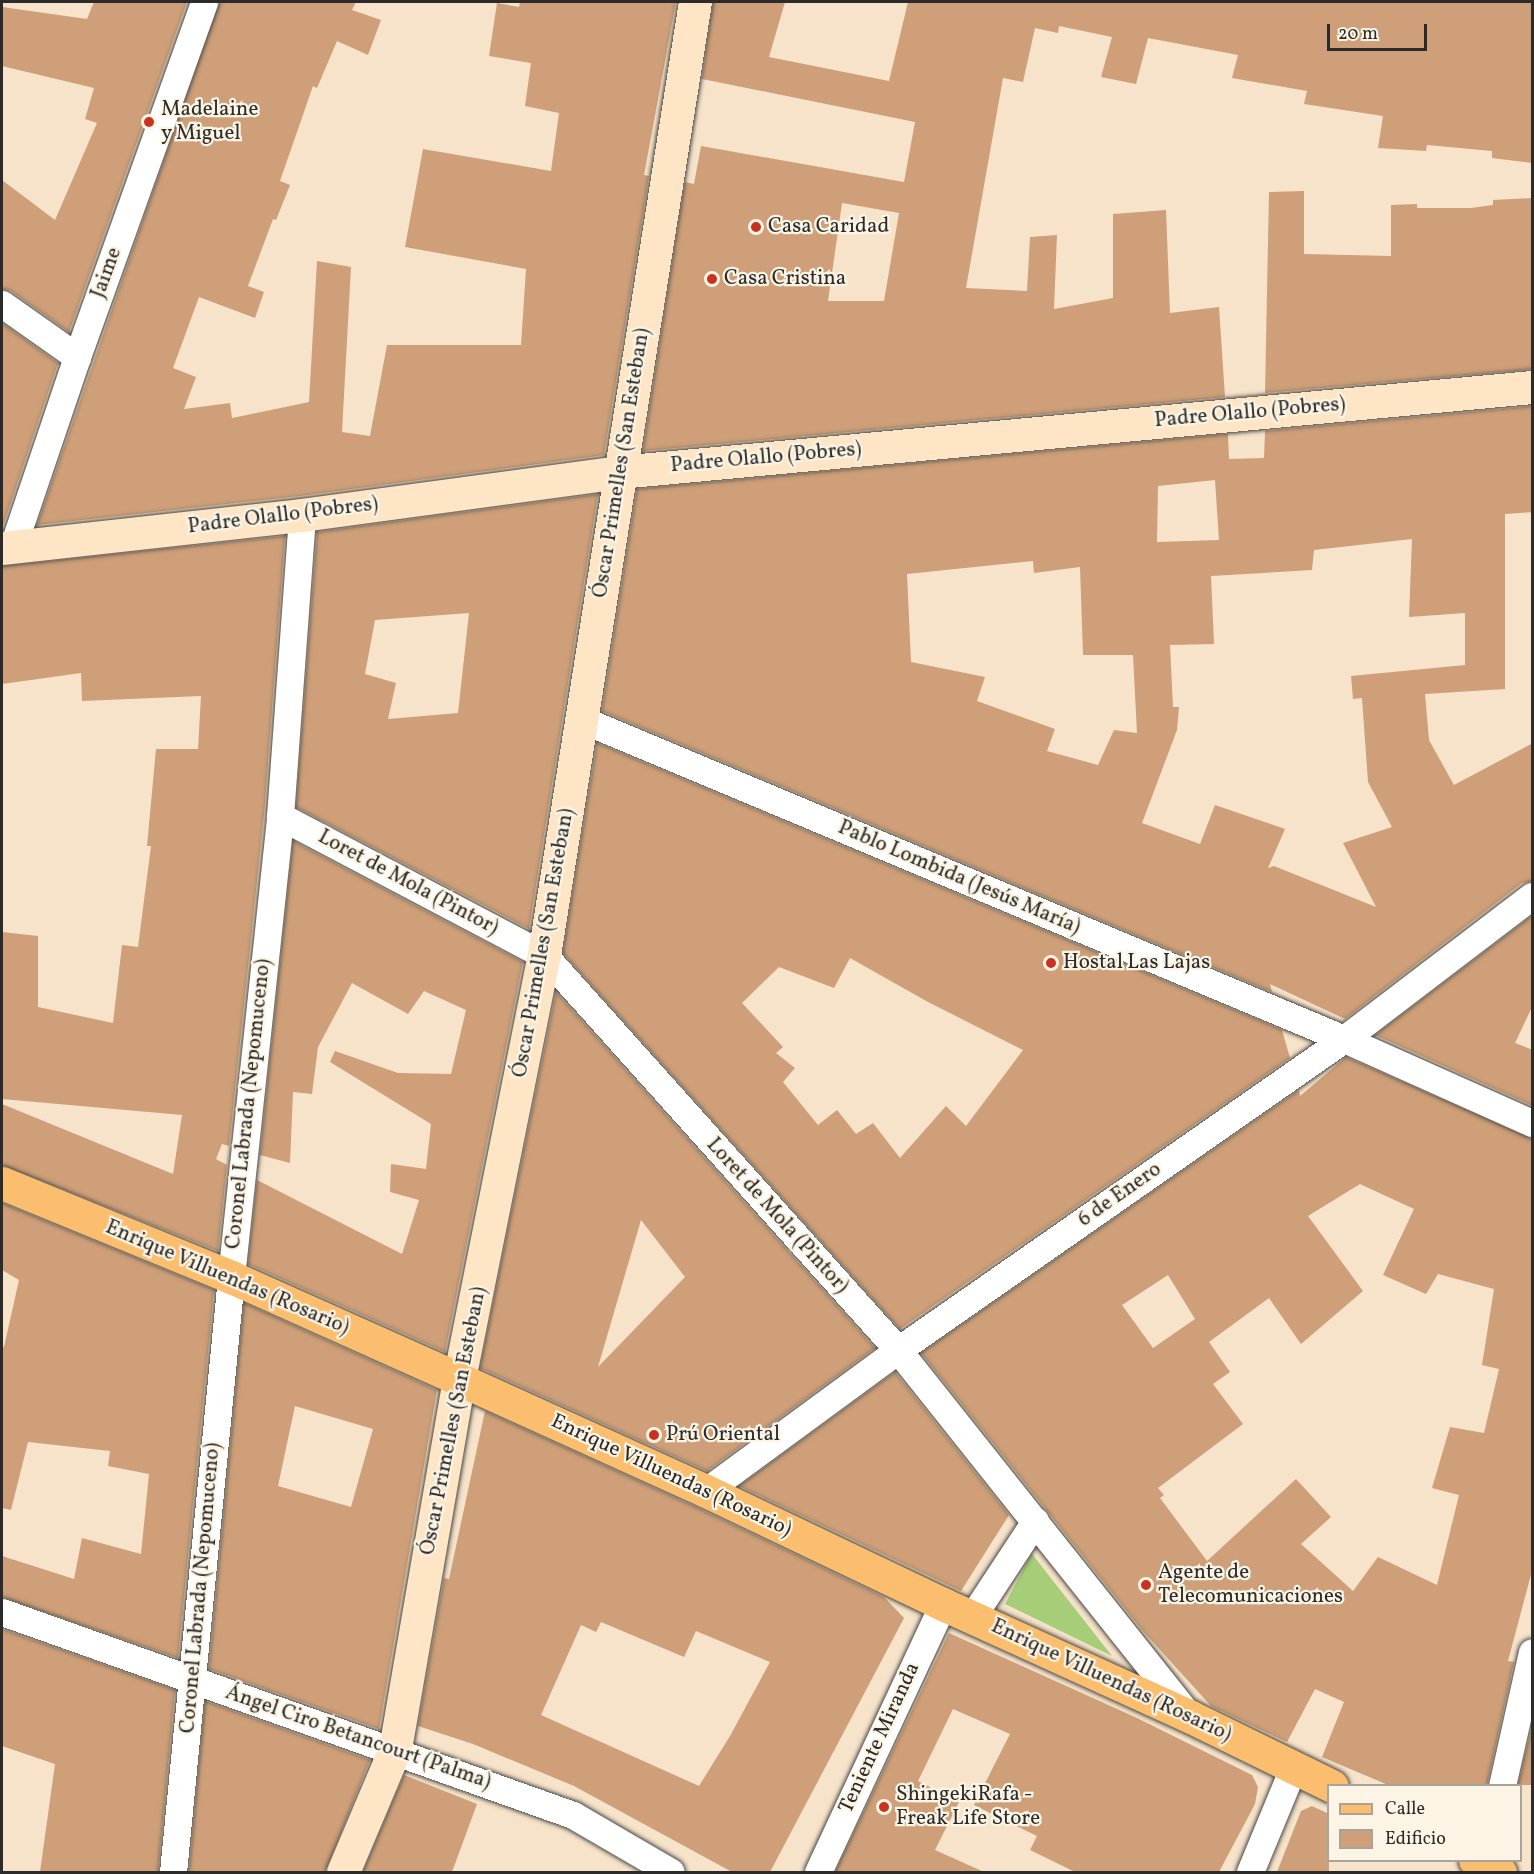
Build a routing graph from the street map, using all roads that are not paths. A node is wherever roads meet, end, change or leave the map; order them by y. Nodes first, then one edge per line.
1 (204, 2) edge
2 (695, 2) edge
3 (2, 304) edge
4 (77, 357) junction
5 (1533, 387) edge
6 (619, 472) junction
7 (302, 515) junction
8 (7, 547) edge
9 (583, 720) junction
10 (280, 816) junction
11 (1533, 896) edge
12 (544, 955) junction
13 (1344, 1040) junction
14 (1533, 1123) edge
15 (2, 1183) edge
16 (231, 1277) junction
17 (898, 1350) junction
18 (459, 1379) junction
19 (706, 1491) junction
20 (1035, 1521) junction
21 (957, 1611) junction
22 (2, 1612) edge
23 (1533, 1652) edge
24 (193, 1681) junction
25 (1189, 1716) junction
26 (395, 1749) junction
27 (1294, 1766) junction
28 (1330, 1784) edge
29 (1502, 1784) edge
30 (173, 1872) edge
31 (343, 1872) edge
32 (671, 1872) edge
33 (818, 1872) edge
34 (1250, 1872) edge

1 - 4 street, Jaime
2 - 6 main road, Óscar Primelles (San Esteban)
3 - 4 street
4 - 8 street, Jaime
5 - 6 main road, Padre Olallo (Pobres)
6 - 7 main road, Padre Olallo (Pobres)
6 - 9 main road, Óscar Primelles (San Esteban)
7 - 8 main road, Padre Olallo (Pobres)
7 - 10 street, Coronel Labrada (Nepomuceno)
9 - 12 main road, Óscar Primelles (San Esteban)
9 - 13 street, Pablo Lombida (Jesús María)
10 - 12 street, Loret de Mola (Pintor)
10 - 16 street, Coronel Labrada (Nepomuceno)
11 - 13 street, 6 de Enero
12 - 17 street, Loret de Mola (Pintor)
12 - 18 main road, Óscar Primelles (San Esteban)
13 - 14 street, Pablo Lombida (Jesús María)
13 - 17 street, 6 de Enero
15 - 16 main road, Enrique Villuendas (Rosario)
16 - 18 main road, Enrique Villuendas (Rosario)
16 - 24 street, Coronel Labrada (Nepomuceno)
17 - 19 street, 6 de Enero
17 - 20 street, Loret de Mola (Pintor)
18 - 19 main road, Enrique Villuendas (Rosario)
18 - 26 main road, Óscar Primelles (San Esteban)
19 - 21 main road, Enrique Villuendas (Rosario)
20 - 21 street, Teniente Miranda
20 - 25 street, Loret de Mola (Pintor)
21 - 25 main road, Enrique Villuendas (Rosario)
21 - 33 street, Teniente Miranda
22 - 24 street, Ángel Ciro Betancourt (Palma)
23 - 29 street
24 - 26 street, Ángel Ciro Betancourt (Palma)
24 - 30 street, Coronel Labrada (Nepomuceno)
25 - 27 main road, Enrique Villuendas (Rosario)
26 - 31 main road, Óscar Primelles (San Esteban)
26 - 32 street, Ángel Ciro Betancourt (Palma)
27 - 28 main road, Enrique Villuendas (Rosario)
27 - 34 street

